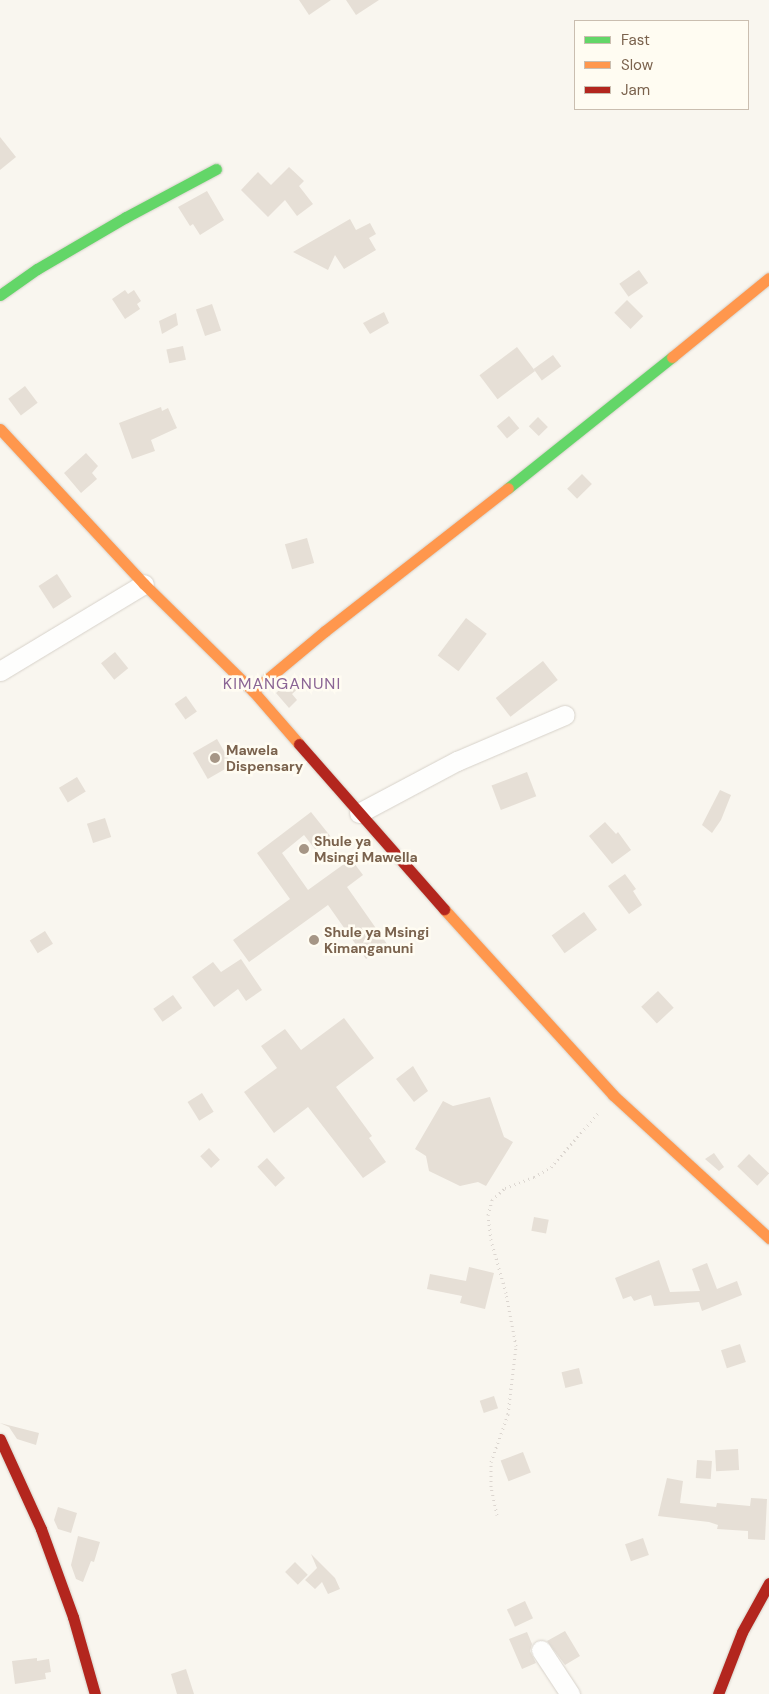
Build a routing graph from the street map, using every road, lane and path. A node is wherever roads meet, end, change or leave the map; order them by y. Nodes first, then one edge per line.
1 (216, 169) dead end
2 (769, 278) edge
3 (0, 295) edge
4 (0, 429) edge
5 (144, 584) junction
6 (0, 671) edge
7 (253, 691) junction
8 (565, 715) dead end
9 (359, 813) junction
10 (613, 1095) junction
11 (769, 1238) edge
12 (0, 1439) edge
13 (497, 1515) dead end
14 (769, 1583) edge
15 (541, 1650) dead end
16 (94, 1694) edge
17 (570, 1694) edge
18 (718, 1694) edge

1 - 3 street
2 - 7 street
4 - 5 street
5 - 6 street
5 - 7 street
7 - 9 street
8 - 9 street
9 - 10 street
10 - 11 street
10 - 13 path
12 - 16 street
14 - 18 street
15 - 17 street

